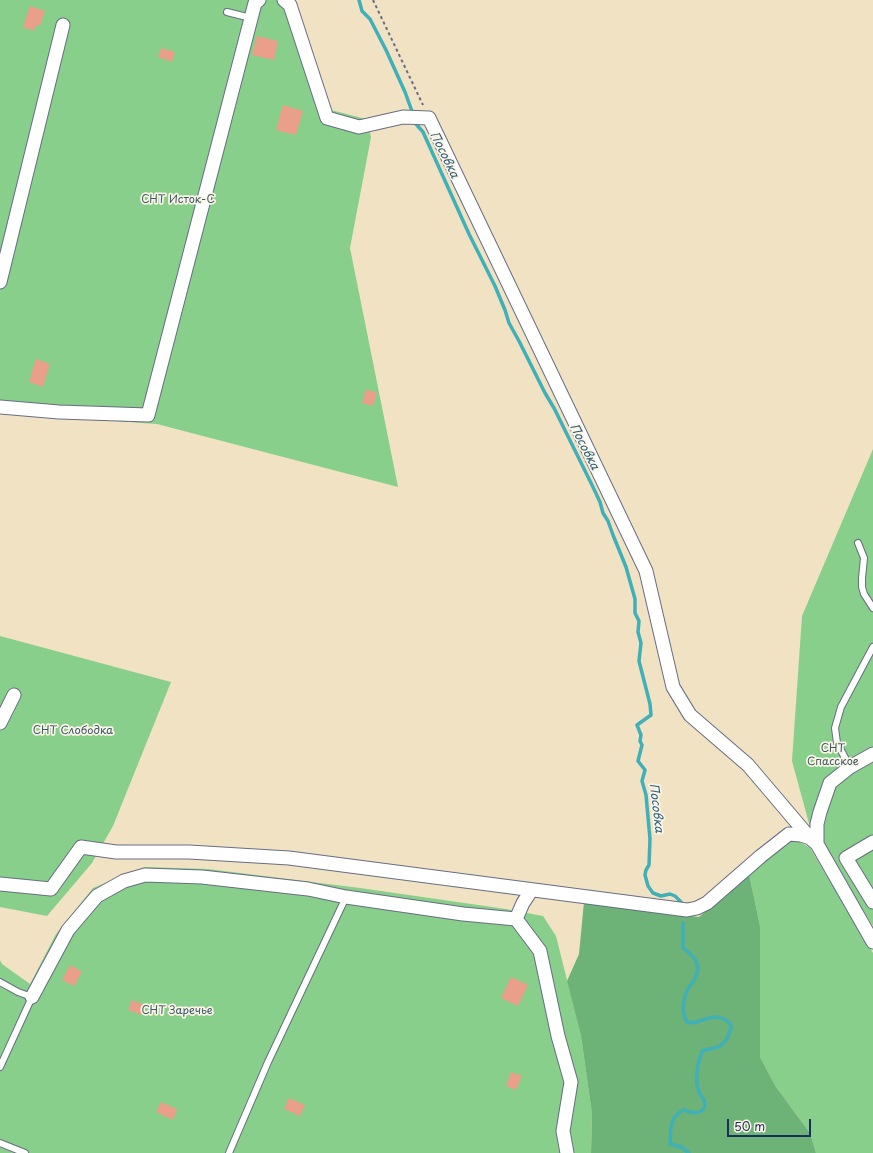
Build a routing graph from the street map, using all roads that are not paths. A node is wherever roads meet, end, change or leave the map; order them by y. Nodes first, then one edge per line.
1 (259, 0) edge
2 (284, 0) edge
3 (227, 12) dead end
4 (251, 18) junction
5 (63, 25) dead end
6 (0, 282) edge
7 (0, 407) edge
8 (858, 543) dead end
9 (873, 608) edge
10 (873, 647) edge
11 (14, 695) dead end
12 (0, 723) edge
13 (873, 754) edge
14 (850, 767) junction
15 (814, 842) junction
16 (873, 842) edge
17 (0, 884) edge
18 (531, 891) junction
19 (346, 896) junction
20 (873, 902) edge
21 (516, 919) junction
22 (873, 942) edge
23 (0, 982) edge
24 (32, 997) junction
25 (0, 1067) edge
26 (0, 1143) edge
27 (25, 1153) edge
28 (229, 1153) edge
29 (567, 1153) edge

1 - 4 street
2 - 15 street
3 - 4 lane
4 - 7 street
5 - 6 street
8 - 9 lane
10 - 14 lane
11 - 12 street
13 - 14 street
14 - 15 street
15 - 18 street
15 - 22 street
16 - 20 street
17 - 18 street
18 - 21 street
19 - 21 street
19 - 24 street
19 - 28 lane
21 - 29 street
23 - 24 lane
24 - 25 lane
26 - 27 lane

